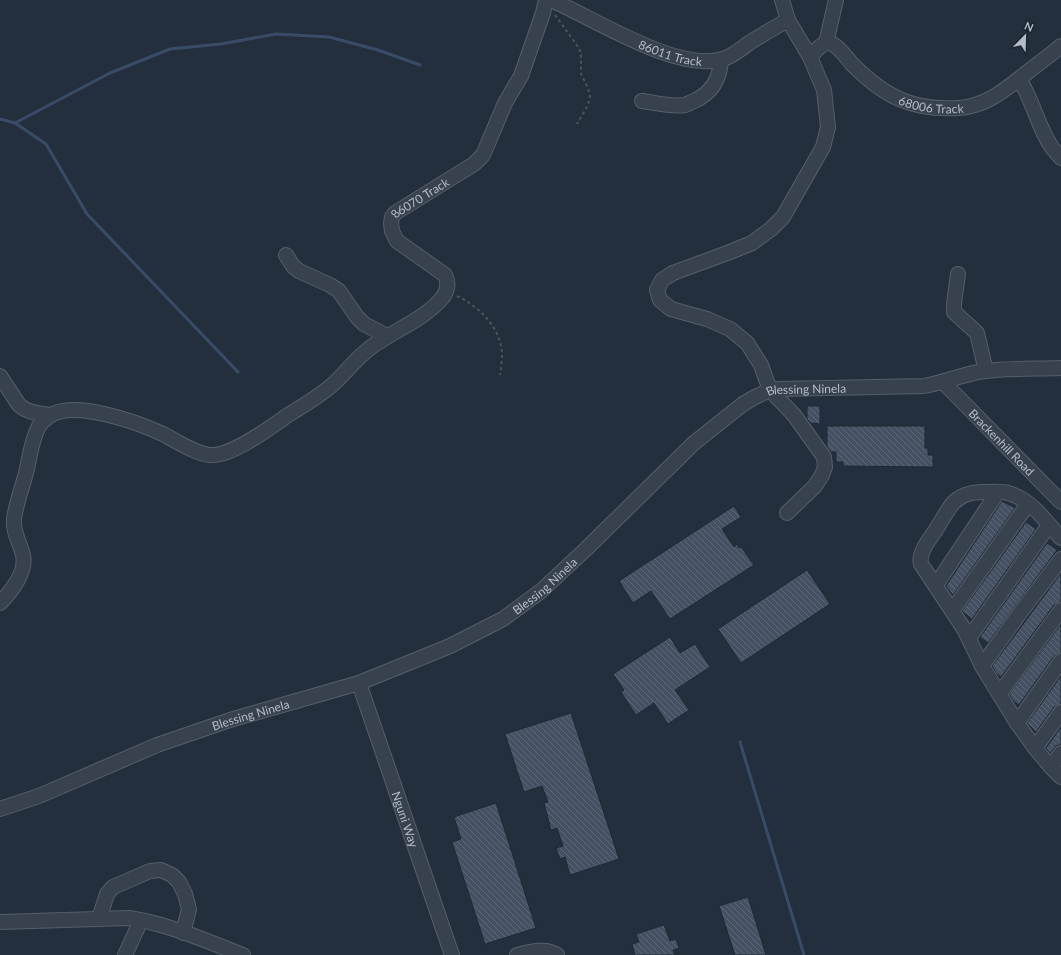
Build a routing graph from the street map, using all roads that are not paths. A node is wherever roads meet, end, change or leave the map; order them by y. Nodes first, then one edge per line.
1 (782, 0) edge
2 (836, 0) edge
3 (550, 4) edge
4 (788, 20) junction
5 (826, 43) junction
6 (1061, 46) edge
7 (810, 57) junction
8 (721, 60) junction
9 (1019, 79) junction
10 (642, 101) dead end
11 (1061, 158) edge
12 (286, 255) dead end
13 (958, 274) dead end
14 (387, 336) junction
15 (1061, 368) edge
16 (986, 371) junction
17 (0, 376) edge
18 (943, 382) junction
19 (770, 390) junction
20 (49, 415) junction
21 (998, 492) junction
22 (1061, 502) edge
23 (1028, 504) junction
24 (787, 513) dead end
25 (1049, 525) junction
26 (1061, 538) edge
27 (1061, 559) edge
28 (936, 585) junction
29 (0, 603) edge
30 (1061, 610) edge
31 (952, 611) junction
32 (968, 638) junction
33 (1061, 661) edge
34 (982, 666) junction
35 (360, 683) junction
36 (1000, 693) junction
37 (1061, 712) edge
38 (1017, 723) junction
39 (1035, 748) junction
40 (1061, 753) edge
41 (1056, 772) edge
42 (0, 809) edge
43 (99, 919) junction
44 (140, 920) junction
45 (0, 922) edge
46 (183, 933) junction
47 (448, 954) edge
48 (125, 955) edge
49 (243, 955) edge
50 (517, 955) edge
51 (557, 955) edge

1 - 4 street
2 - 5 street
3 - 8 street, 86011 Track
3 - 14 street, 86070 Track
4 - 7 street
4 - 8 street, 86011 Track
5 - 7 street
5 - 9 street, 68006 Track
6 - 9 street, 68006 Track
7 - 19 street
8 - 10 street
9 - 11 street
12 - 14 street
13 - 16 street
14 - 20 street
15 - 16 street, Blessing Ninela
16 - 18 street, Blessing Ninela
17 - 20 street
18 - 19 street, Blessing Ninela
18 - 22 street, Brackenhill Road
19 - 24 street
19 - 35 street, Blessing Ninela
20 - 29 street
21 - 23 street
21 - 28 street
21 - 28 street
23 - 25 street
23 - 31 street
25 - 26 street
25 - 32 street
27 - 34 street
28 - 31 street
30 - 36 street
31 - 32 street
32 - 34 street
33 - 38 street
34 - 36 street
35 - 42 street, Blessing Ninela
35 - 47 street, Nguni Way
36 - 38 street
37 - 39 street
38 - 39 street
39 - 41 street
40 - 41 street
43 - 44 street
43 - 45 street
43 - 46 street
44 - 46 street
44 - 48 street
46 - 49 street
50 - 51 street

